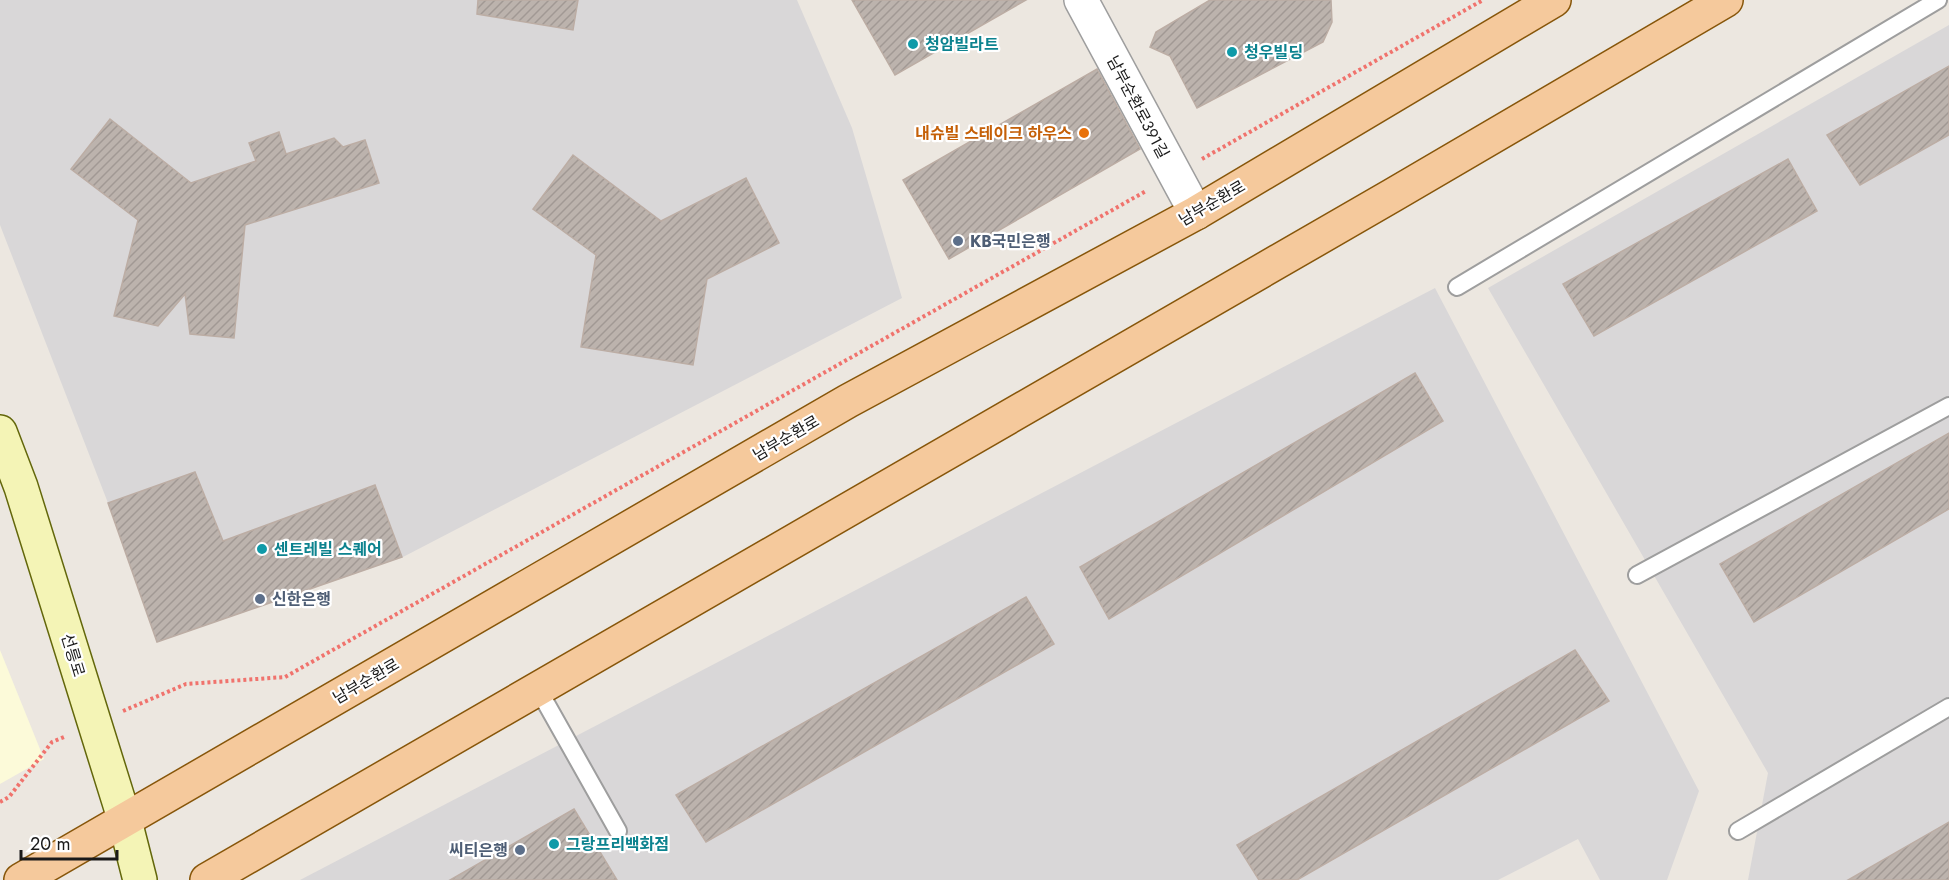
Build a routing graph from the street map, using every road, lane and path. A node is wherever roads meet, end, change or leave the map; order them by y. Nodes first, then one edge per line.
1 (1081, 0) edge
2 (1484, 0) edge
3 (1554, 0) edge
4 (1726, 0) edge
5 (1938, 0) edge
6 (1175, 175) junction
7 (1196, 213) junction
8 (1457, 287) dead end
9 (1949, 406) edge
10 (0, 432) edge
11 (1637, 575) dead end
12 (538, 689) junction
13 (1949, 707) edge
14 (94, 724) junction
15 (0, 802) edge
16 (125, 821) junction
17 (618, 831) dead end
18 (1738, 831) dead end
19 (21, 880) edge
20 (140, 880) edge
21 (207, 880) edge

1 - 6 street, 남부순환로391길
2 - 6 path
3 - 7 main road, 남부순환로
4 - 12 main road
5 - 8 lane
6 - 7 street, 남부순환로391길
6 - 14 path
7 - 16 main road, 남부순환로
9 - 11 lane
10 - 14 main road, 선릉로
12 - 17 lane
12 - 21 main road
13 - 18 lane
14 - 15 path
14 - 16 main road, 선릉로
16 - 19 main road, 남부순환로
16 - 20 main road, 선릉로

